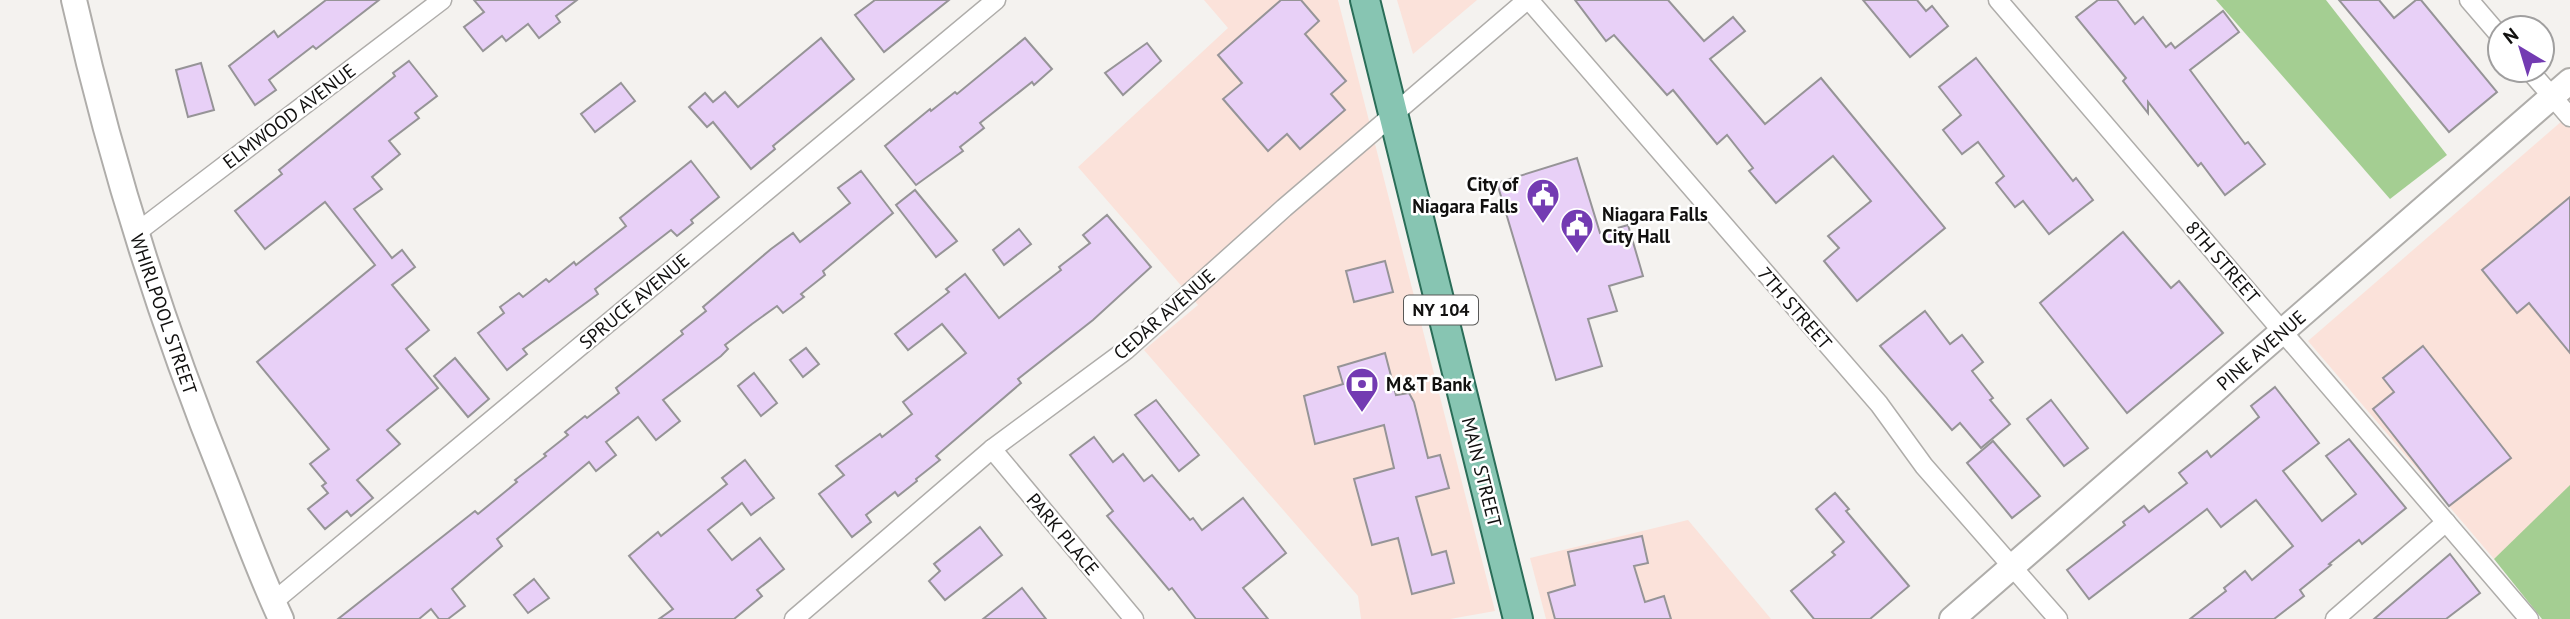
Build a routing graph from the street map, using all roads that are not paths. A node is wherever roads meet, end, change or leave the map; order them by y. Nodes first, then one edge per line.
1 (74, 0) edge
2 (442, 0) edge
3 (996, 0) edge
4 (1365, 0) edge
5 (1528, 0) edge
6 (1998, 0) edge
7 (2469, 0) edge
8 (2486, 20) edge
9 (2561, 89) edge
10 (1393, 117) junction
11 (2570, 117) edge
12 (136, 233) junction
13 (2283, 331) junction
14 (992, 449) junction
15 (2446, 522) junction
16 (2010, 566) junction
17 (277, 610) edge
18 (794, 619) edge
19 (1134, 619) edge
20 (1518, 619) edge
21 (1952, 619) edge
22 (2058, 619) edge
23 (2334, 619) edge
24 (2529, 619) edge

1 - 12 main road, WHIRLPOOL STREET
2 - 12 street, ELMWOOD AVENUE
3 - 17 street, SPRUCE AVENUE
4 - 10 main road, MAIN STREET / NY 104
5 - 10 street, CEDAR AVENUE
5 - 16 street, 7TH STREET
6 - 13 street, 8TH STREET
7 - 8 street
9 - 11 street
9 - 13 main road, PINE AVENUE
10 - 14 street, CEDAR AVENUE
10 - 20 main road, MAIN STREET / NY 104
12 - 17 main road, WHIRLPOOL STREET
13 - 15 street, 8TH STREET
13 - 16 main road, PINE AVENUE
14 - 18 street, CEDAR AVENUE
14 - 19 street, PARK PLACE
15 - 23 street
15 - 24 street, 8TH STREET
16 - 21 main road, PINE AVENUE
16 - 22 street, 7TH STREET

